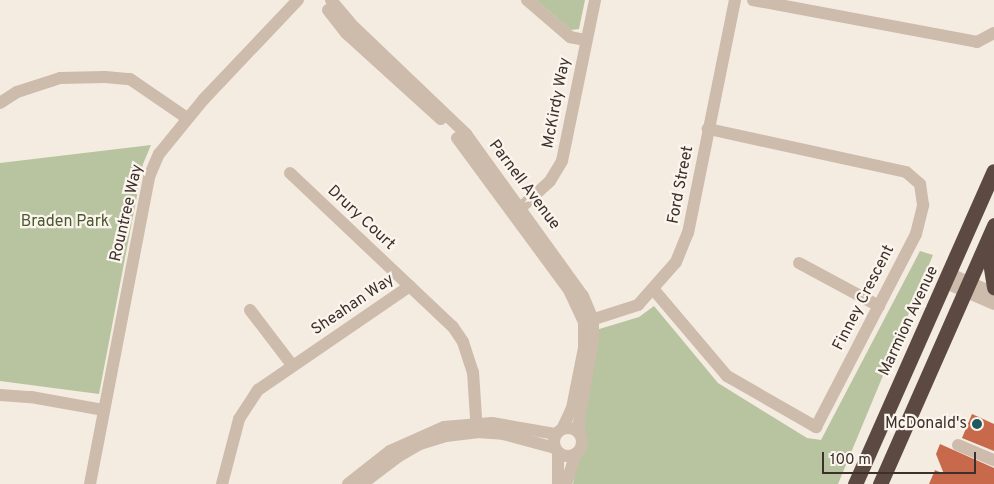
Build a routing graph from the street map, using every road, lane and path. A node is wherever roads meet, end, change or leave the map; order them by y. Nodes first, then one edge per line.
1 (298, 0) edge
2 (323, 0) edge
3 (331, 0) edge
4 (527, 0) edge
5 (595, 0) edge
6 (735, 0) edge
7 (753, 0) edge
8 (994, 33) edge
9 (586, 40) junction
10 (0, 103) edge
11 (187, 118) junction
12 (708, 129) junction
13 (994, 171) edge
14 (290, 173) dead end
15 (518, 210) junction
16 (994, 225) edge
17 (987, 242) junction
18 (799, 263) dead end
19 (948, 279) junction
20 (410, 286) junction
21 (967, 287) junction
22 (994, 287) edge
23 (654, 290) junction
24 (994, 293) edge
25 (994, 304) edge
26 (879, 306) junction
27 (250, 310) dead end
28 (588, 321) junction
29 (292, 365) junction
30 (0, 396) edge
31 (103, 410) junction
32 (476, 427) junction
33 (559, 432) junction
34 (580, 434) junction
35 (958, 445) dead end
36 (556, 450) junction
37 (576, 454) junction
38 (994, 460) edge
39 (90, 484) edge
40 (222, 484) edge
41 (348, 484) edge
42 (362, 484) edge
43 (558, 484) edge
44 (566, 484) edge
45 (855, 484) edge
46 (880, 484) edge

1 - 11 street, Rountree Way
2 - 15 street, Parnell Avenue
3 - 15 street, Parnell Avenue
4 - 9 street, McKirdy Way
5 - 9 street, McKirdy Way
6 - 12 street, Ford Street
7 - 8 street
9 - 15 street, McKirdy Way
10 - 11 street
11 - 31 street, Rountree Way
12 - 23 street, Ford Street
12 - 26 street, Finney Crescent
13 - 19 highway, Marmion Avenue
14 - 20 street, Drury Court
15 - 28 street, Parnell Avenue
16 - 17 highway
17 - 21 highway
17 - 22 highway
18 - 26 street
19 - 21 street
19 - 45 highway, Marmion Avenue
20 - 29 street, Sheahan Way
20 - 32 street, Sheahan Way
21 - 24 street
21 - 25 street
21 - 46 highway
23 - 26 street, Finney Crescent
23 - 28 street, Ford Street
27 - 29 street
28 - 33 street, Parnell Avenue
28 - 34 street, Parnell Avenue
29 - 40 street, Sheahan Way
30 - 31 street
31 - 39 street, Rountree Way
32 - 33 street
32 - 36 street
32 - 41 street
32 - 42 street
33 - 34 street
33 - 36 street, Parnell Avenue
34 - 37 street, Parnell Avenue
35 - 38 street
36 - 37 street
36 - 43 street, Parnell Avenue
37 - 44 street, Parnell Avenue

